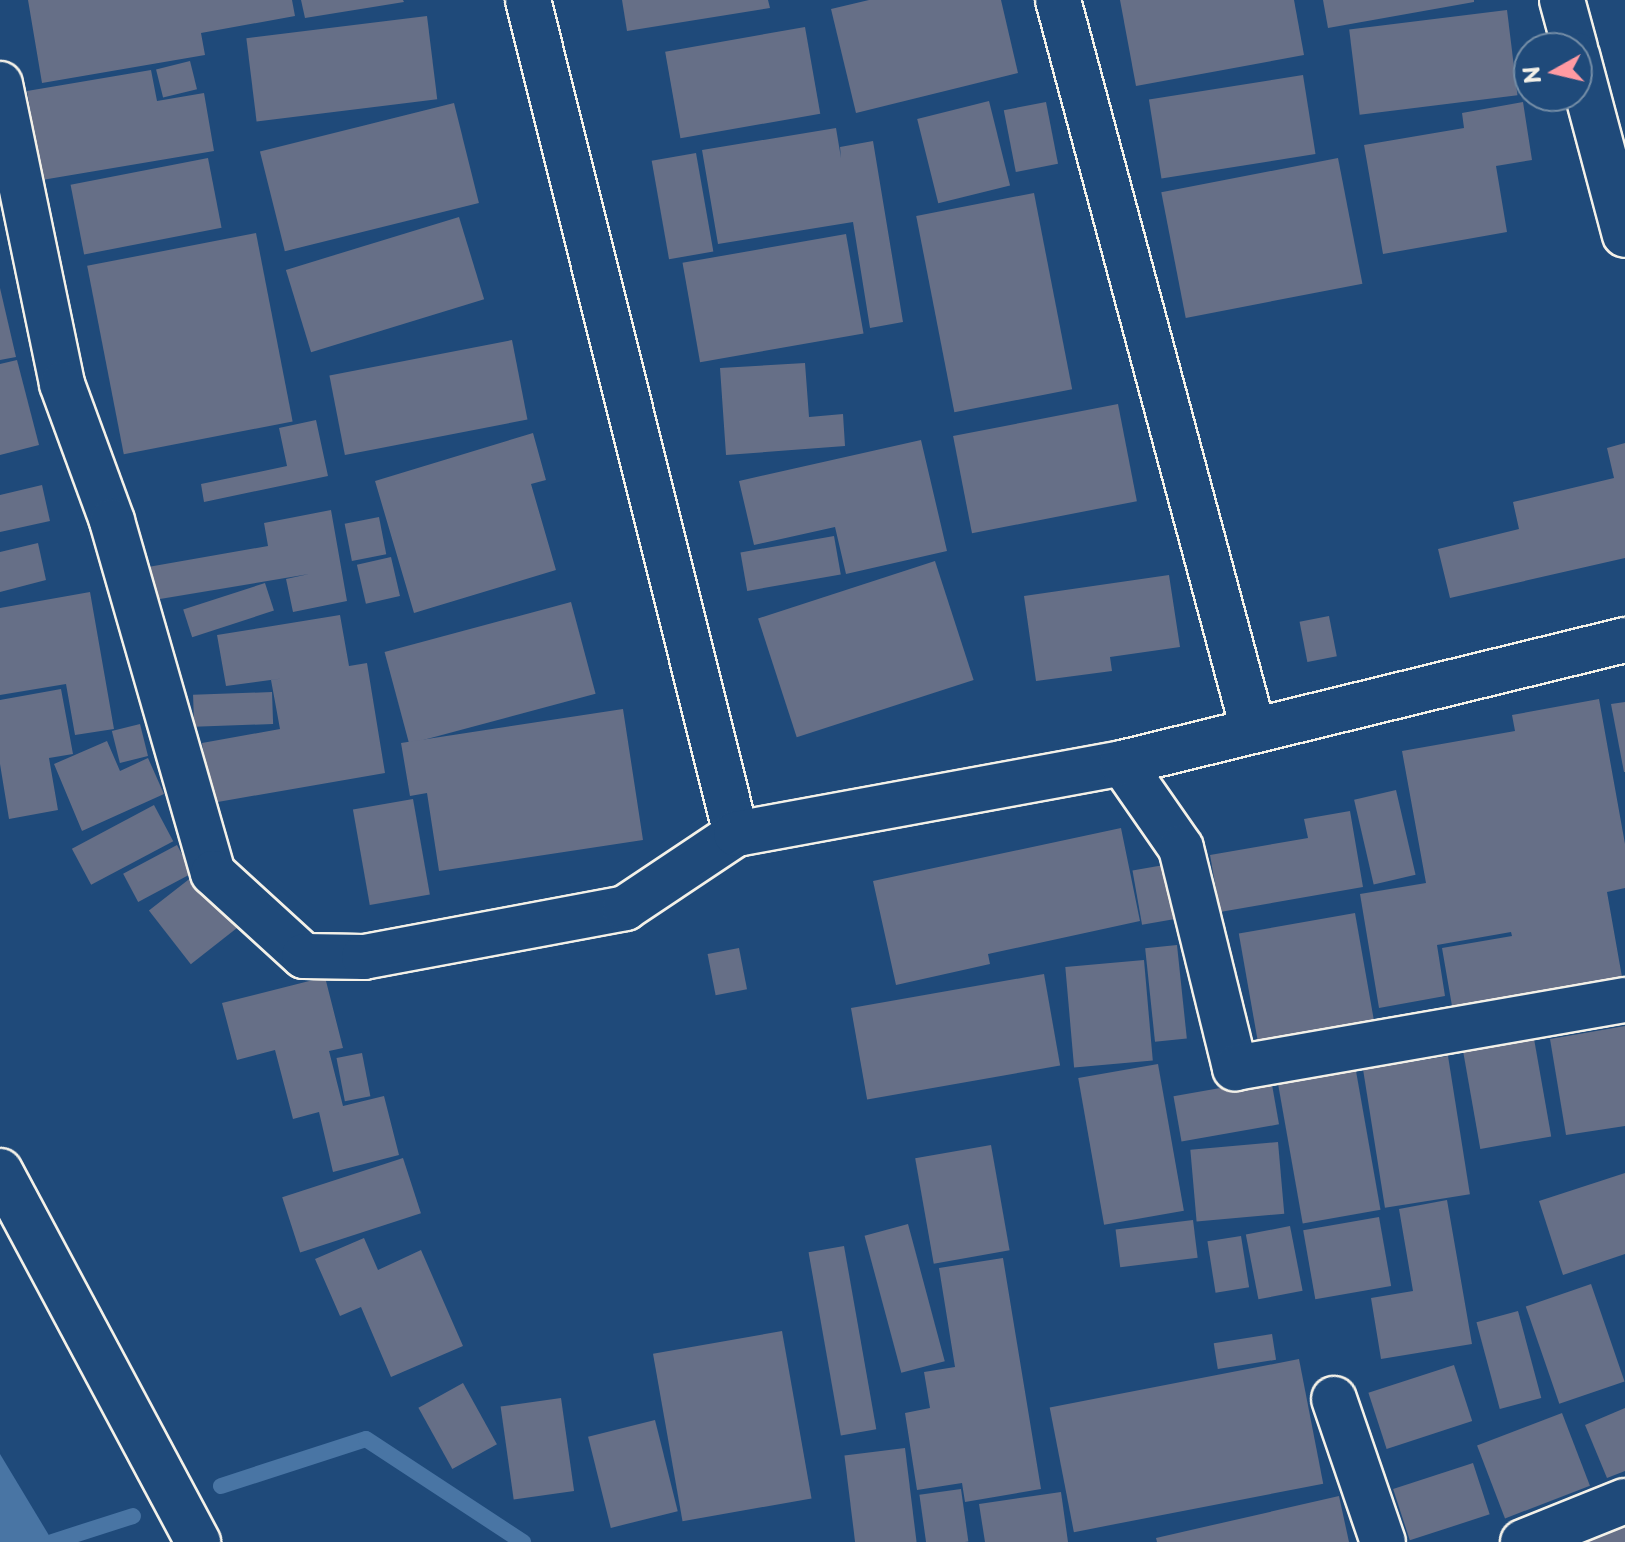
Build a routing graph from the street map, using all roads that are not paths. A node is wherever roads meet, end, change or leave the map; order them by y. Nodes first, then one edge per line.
1 (528, 0) edge
2 (1058, 0) edge
3 (1562, 0) edge
4 (1571, 32) edge
5 (0, 84) edge
6 (1592, 112) edge
7 (1625, 235) edge
8 (1625, 640) edge
9 (1253, 729) junction
10 (1122, 763) junction
11 (736, 834) junction
12 (1625, 1000) edge
13 (0, 1171) edge
14 (1334, 1399) dead end
15 (1625, 1501) edge
16 (198, 1542) edge
17 (1383, 1542) edge
18 (1523, 1542) edge

1 - 11 street
2 - 9 street
3 - 4 street
5 - 11 street
6 - 7 street
8 - 9 street
9 - 10 street
10 - 11 street
10 - 12 street
13 - 16 street
14 - 17 street
15 - 18 street

